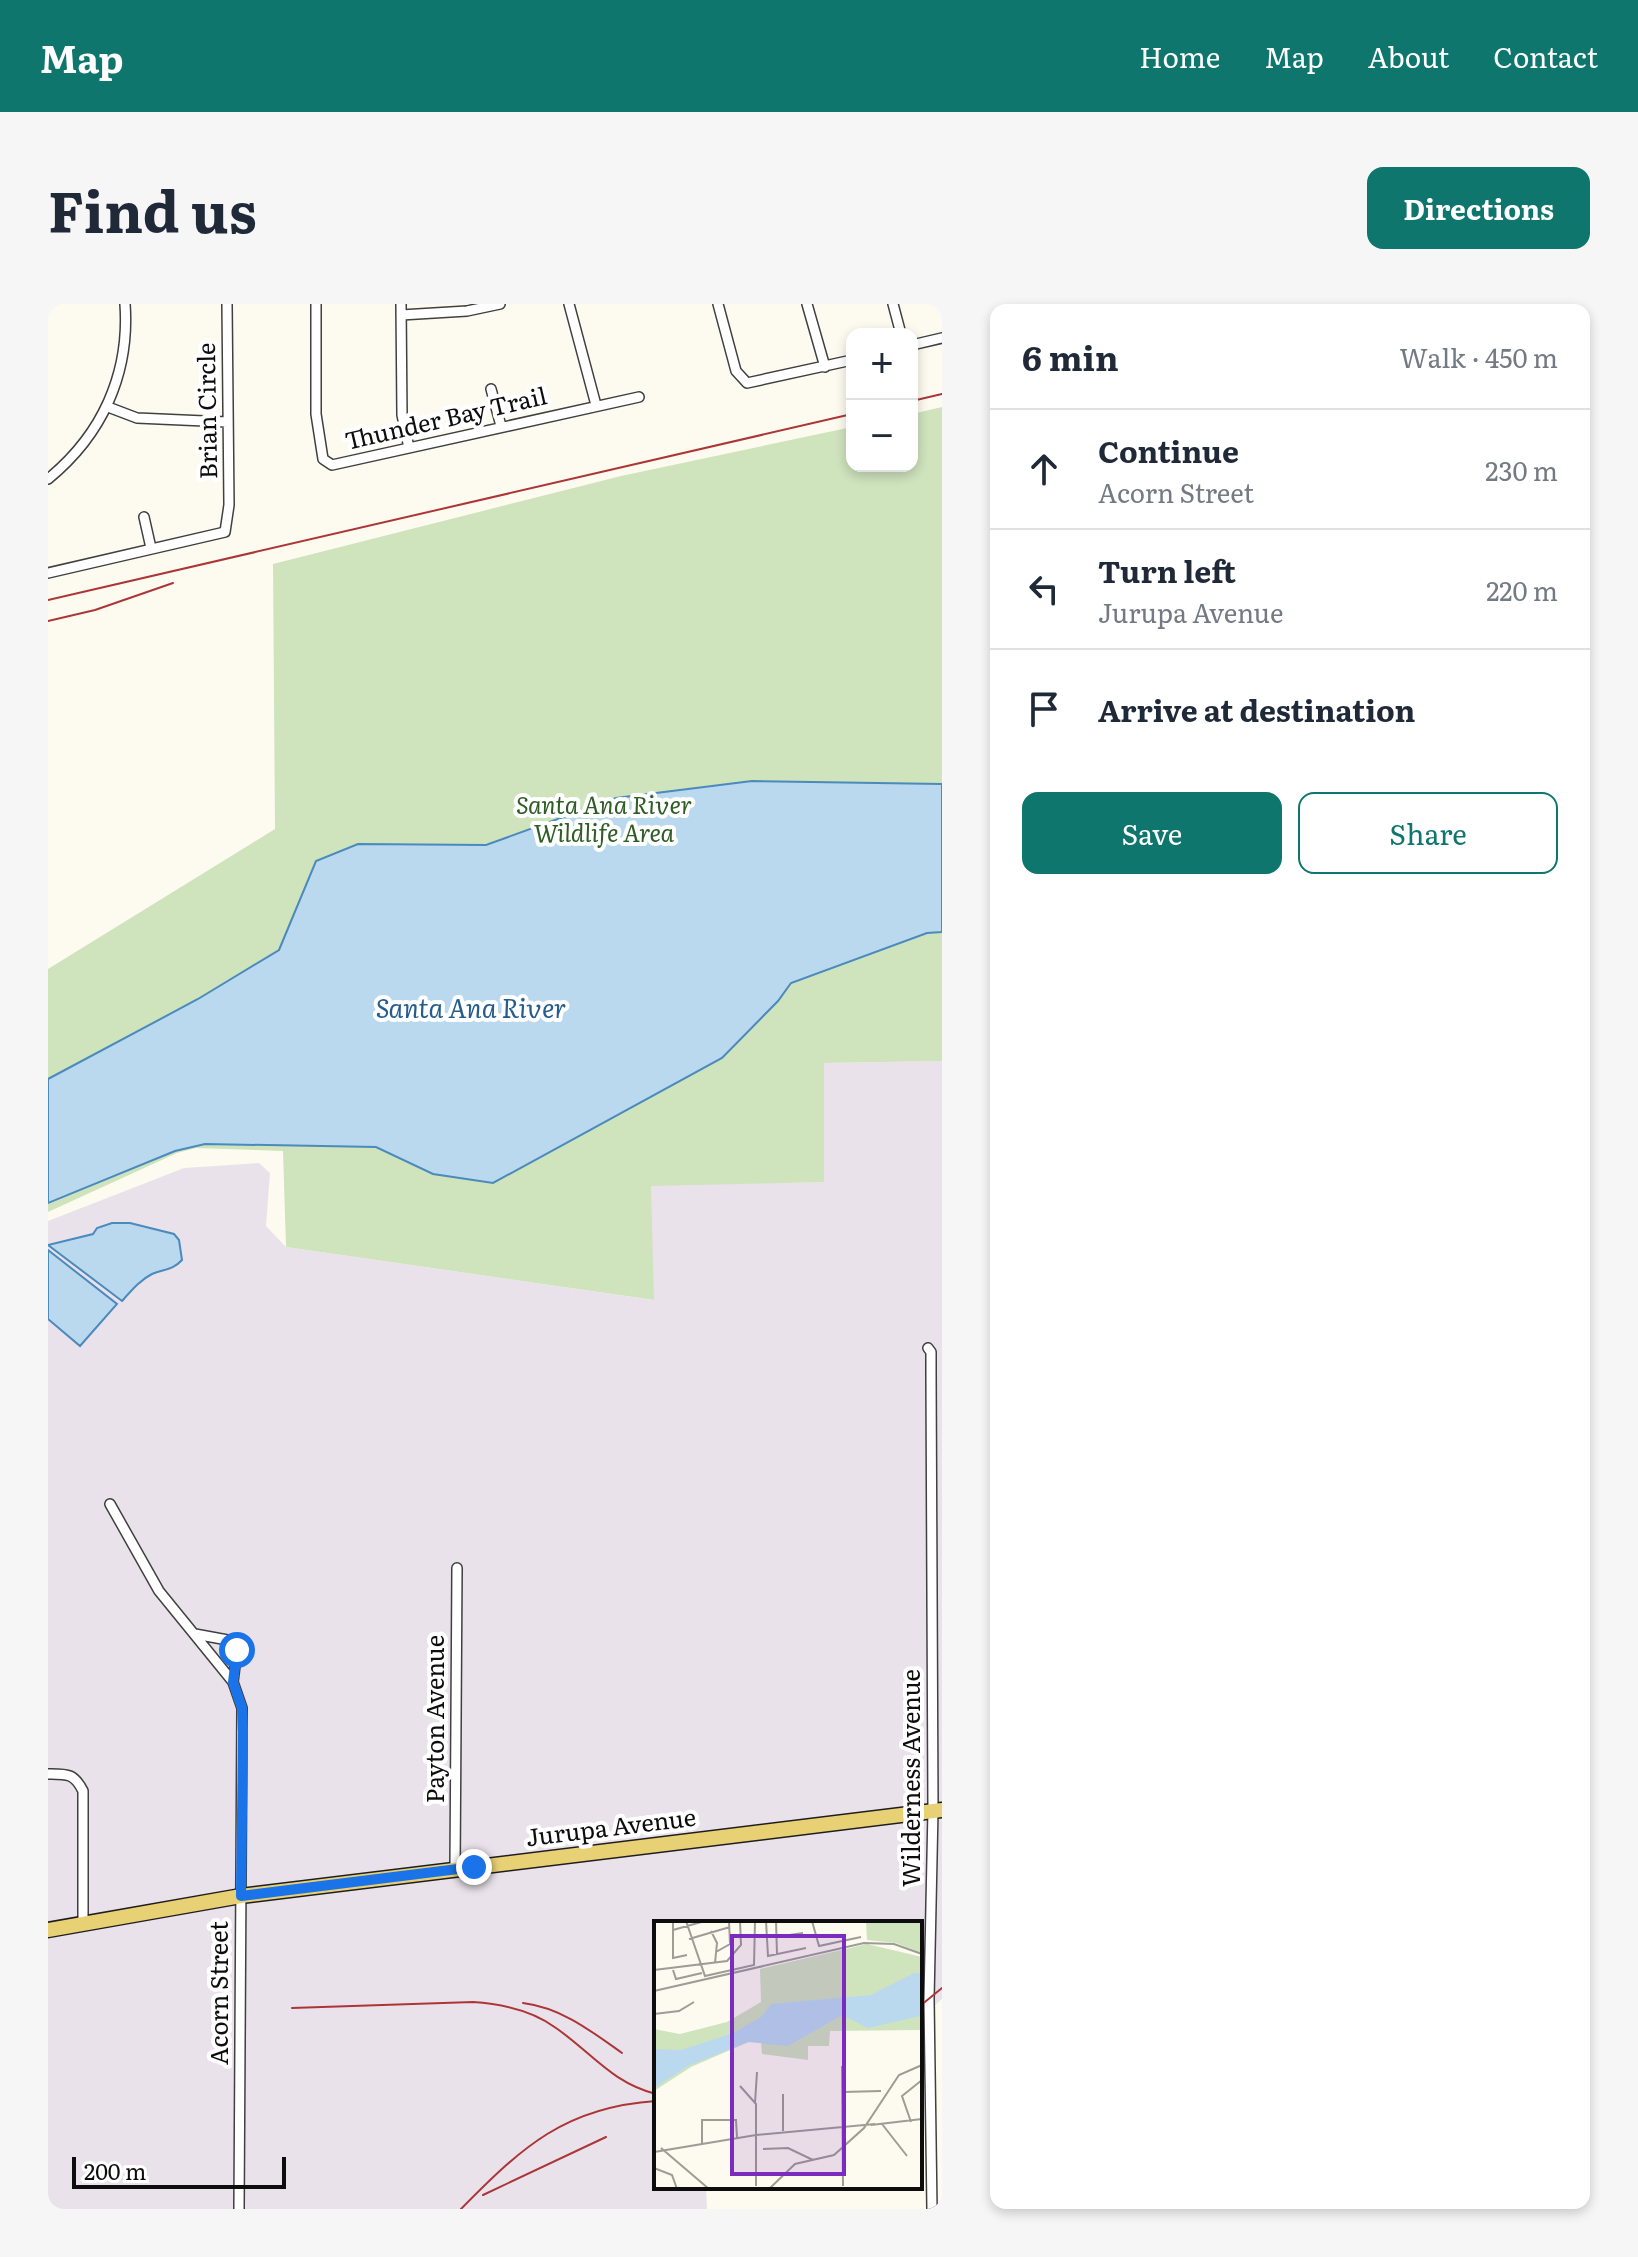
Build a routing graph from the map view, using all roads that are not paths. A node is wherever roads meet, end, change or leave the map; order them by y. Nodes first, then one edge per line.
1 (125, 304) edge
2 (227, 304) edge
3 (316, 304) edge
4 (500, 304) edge
5 (569, 304) edge
6 (718, 304) edge
7 (807, 304) edge
8 (893, 304) edge
9 (401, 309) edge
10 (899, 328) edge
11 (942, 338) edge
12 (918, 344) edge
13 (846, 362) edge
14 (825, 367) junction
15 (491, 389) dead end
16 (639, 397) dead end
17 (596, 405) junction
18 (108, 407) junction
19 (227, 422) junction
20 (501, 426) junction
21 (409, 448) junction
22 (48, 479) edge
23 (144, 517) dead end
24 (151, 548) junction
25 (48, 573) edge
26 (928, 1348) dead end
27 (110, 1504) dead end
28 (937, 1551) edge
29 (457, 1568) dead end
30 (195, 1634) junction
31 (233, 1682) junction
32 (48, 1774) edge
33 (937, 1810) edge
34 (455, 1869) junction
35 (241, 1896) junction
36 (83, 1924) junction
37 (48, 1930) edge
38 (239, 2209) edge
39 (932, 2209) edge

1 - 18 street
2 - 19 street, Brian Circle
3 - 21 street, Thunder Bay Trail
4 - 9 street
5 - 17 street
6 - 14 street
7 - 14 street
8 - 10 street
9 - 21 street
11 - 12 street
13 - 14 street
15 - 20 street
16 - 17 street, Thunder Bay Trail
17 - 20 street, Thunder Bay Trail
18 - 19 street
18 - 22 street
19 - 24 street, Brian Circle
20 - 21 street, Thunder Bay Trail
23 - 24 street
24 - 25 street
26 - 28 street, Wilderness Avenue
27 - 30 street, Acorn Street
28 - 33 street, Wilderness Avenue
29 - 34 street, Payton Avenue
30 - 31 street, Acorn Street
30 - 31 street, Acorn Street
31 - 35 street, Acorn Street
32 - 36 street
33 - 34 main road, Jurupa Avenue
33 - 39 street, Wilderness Avenue
34 - 35 main road, Jurupa Avenue
35 - 36 main road, Jurupa Avenue
35 - 38 street, Acorn Street
36 - 37 main road, Jurupa Avenue

